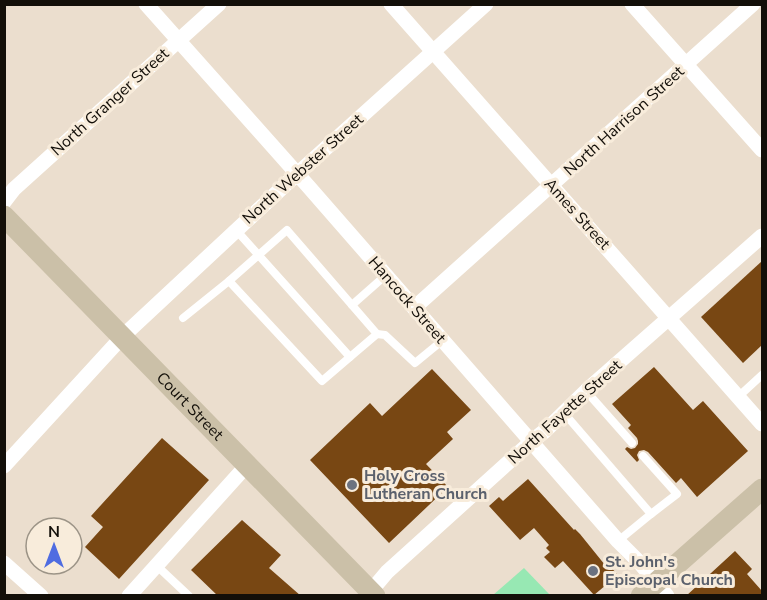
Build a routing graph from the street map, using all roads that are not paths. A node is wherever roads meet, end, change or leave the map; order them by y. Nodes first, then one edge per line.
1 (146, 4) edge
2 (219, 4) edge
3 (391, 4) edge
4 (486, 4) edge
5 (632, 4) edge
6 (753, 4) edge
7 (178, 41) junction
8 (433, 51) junction
9 (686, 65) junction
10 (762, 150) edge
11 (297, 174) junction
12 (551, 185) junction
13 (4, 202) edge
14 (4, 216) edge
15 (236, 230) junction
16 (762, 236) edge
17 (258, 254) junction
18 (386, 275) junction
19 (229, 281) junction
20 (352, 305) junction
21 (414, 308) junction
22 (183, 318) dead end
23 (669, 318) junction
24 (377, 334) junction
25 (123, 336) junction
26 (443, 340) junction
27 (351, 357) junction
28 (762, 375) edge
29 (586, 391) junction
30 (738, 397) junction
31 (564, 412) junction
32 (762, 424) edge
33 (532, 441) junction
34 (632, 443) dead end
35 (643, 456) dead end
36 (248, 464) junction
37 (4, 466) edge
38 (762, 489) edge
39 (651, 514) junction
40 (618, 541) junction
41 (4, 563) edge
42 (156, 565) junction
43 (655, 591) edge
44 (373, 593) edge
45 (41, 596) edge
46 (129, 596) edge
47 (189, 596) edge

1 - 7 street, Hancock Street
2 - 7 street, North Granger Street
3 - 8 street, Ames Street
4 - 8 street, North Webster Street
5 - 9 street
6 - 9 street, North Harrison Street
7 - 11 street, Hancock Street
7 - 13 street, North Granger Street
8 - 11 street, North Webster Street
8 - 12 street, Ames Street
9 - 10 street
9 - 12 street, North Harrison Street
11 - 15 street, North Webster Street
11 - 18 street, Hancock Street
12 - 21 street, North Harrison Street
12 - 23 street, Ames Street
14 - 25 main road, Court Street
15 - 17 lane
15 - 25 street, North Webster Street
16 - 23 street, North Fayette Street
17 - 19 lane
17 - 20 lane
17 - 27 lane
18 - 20 lane
18 - 21 street, Hancock Street
19 - 22 lane
19 - 27 lane
20 - 24 lane
21 - 26 street, Hancock Street
23 - 29 street, North Fayette Street
23 - 30 street, Ames Street
24 - 26 lane
24 - 27 lane
25 - 36 main road, Court Street
25 - 37 street, North Webster Street
26 - 33 street, Hancock Street
28 - 30 lane
29 - 31 street, North Fayette Street
29 - 34 lane
30 - 32 street, Ames Street
31 - 33 street, North Fayette Street
31 - 39 lane
33 - 40 street, Hancock Street
33 - 44 street, North Fayette Street
35 - 39 lane
36 - 42 street
36 - 44 main road, Court Street
38 - 43 main road
39 - 40 lane
40 - 43 street, Hancock Street
41 - 45 street
42 - 46 street
42 - 47 lane

